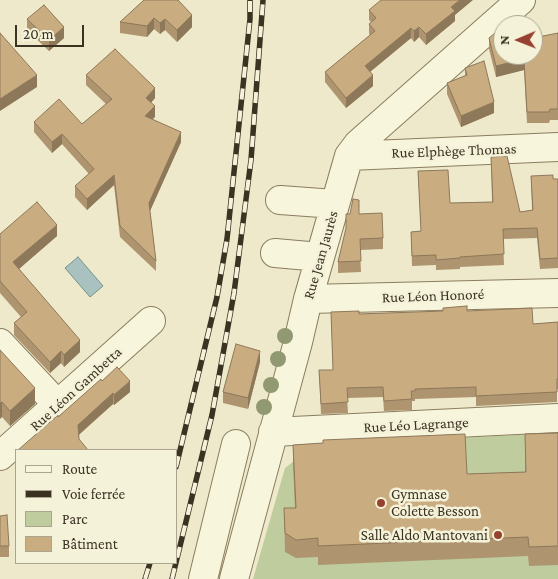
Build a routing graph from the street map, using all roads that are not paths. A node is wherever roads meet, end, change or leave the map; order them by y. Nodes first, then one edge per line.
1 (515, 2) edge
2 (558, 147) edge
3 (349, 156) junction
4 (280, 200) dead end
5 (335, 204) junction
6 (274, 253) dead end
7 (320, 257) junction
8 (558, 293) edge
9 (308, 300) junction
10 (152, 321) dead end
11 (0, 343) edge
12 (58, 405) junction
13 (558, 418) edge
14 (273, 432) junction
15 (236, 444) dead end
16 (3, 447) edge
17 (203, 579) edge
18 (234, 579) edge

1 - 3 street, Rue Jean Jaurès
2 - 3 street, Rue Elphège Thomas
3 - 5 street, Rue Jean Jaurès
4 - 5 street
5 - 7 street, Rue Jean Jaurès
6 - 7 street
7 - 9 street, Rue Jean Jaurès
8 - 9 street, Rue Léon Honoré
9 - 14 street, Rue Jean Jaurès
10 - 12 street, Rue Léon Gambetta
11 - 12 street
12 - 16 street, Rue Léon Gambetta
13 - 14 street, Rue Léo Lagrange
14 - 18 street, Rue Jean Jaurès
15 - 17 street

